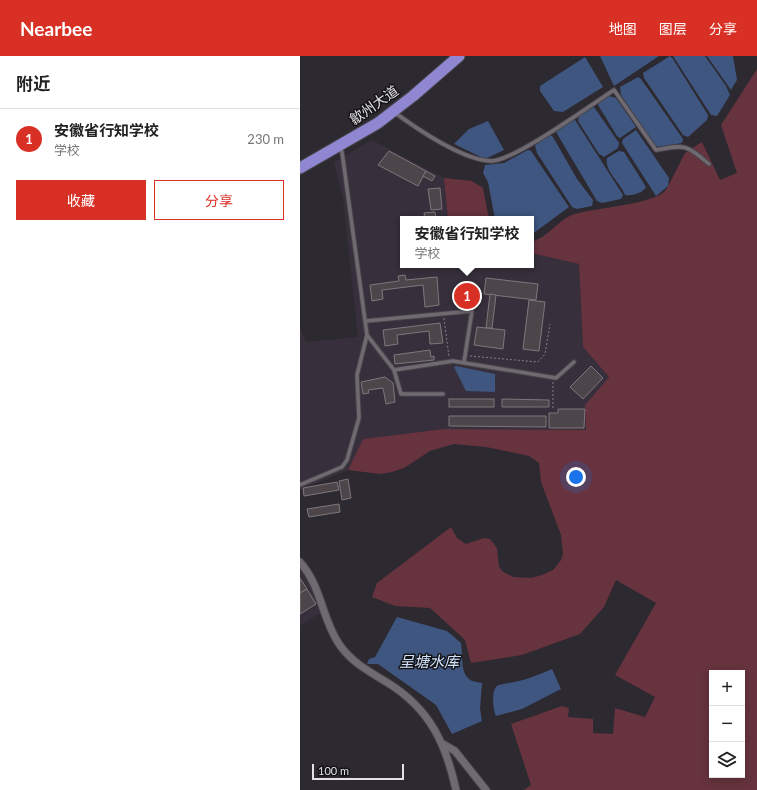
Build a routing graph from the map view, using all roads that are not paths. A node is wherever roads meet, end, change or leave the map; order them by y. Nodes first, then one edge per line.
1 (447, 56) edge
2 (459, 56) edge
3 (393, 112) junction
4 (339, 146) junction
5 (300, 160) edge
6 (709, 164) dead end
7 (300, 168) edge
8 (366, 321) junction
9 (367, 335) junction
10 (464, 362) junction
11 (574, 362) dead end
12 (394, 370) junction
13 (443, 394) dead end
14 (300, 485) edge
15 (300, 562) edge
16 (443, 744) junction
17 (456, 790) edge
18 (486, 790) edge

1 - 5 highway, 歙州大道
2 - 3 highway, 歙州大道
3 - 4 highway, 歙州大道
3 - 6 lane
4 - 7 highway, 歙州大道
4 - 8 lane
8 - 9 lane
8 - 10 lane
9 - 12 lane
9 - 14 lane
10 - 11 lane
10 - 12 lane
12 - 13 lane
15 - 16 street
16 - 17 street
16 - 18 street

